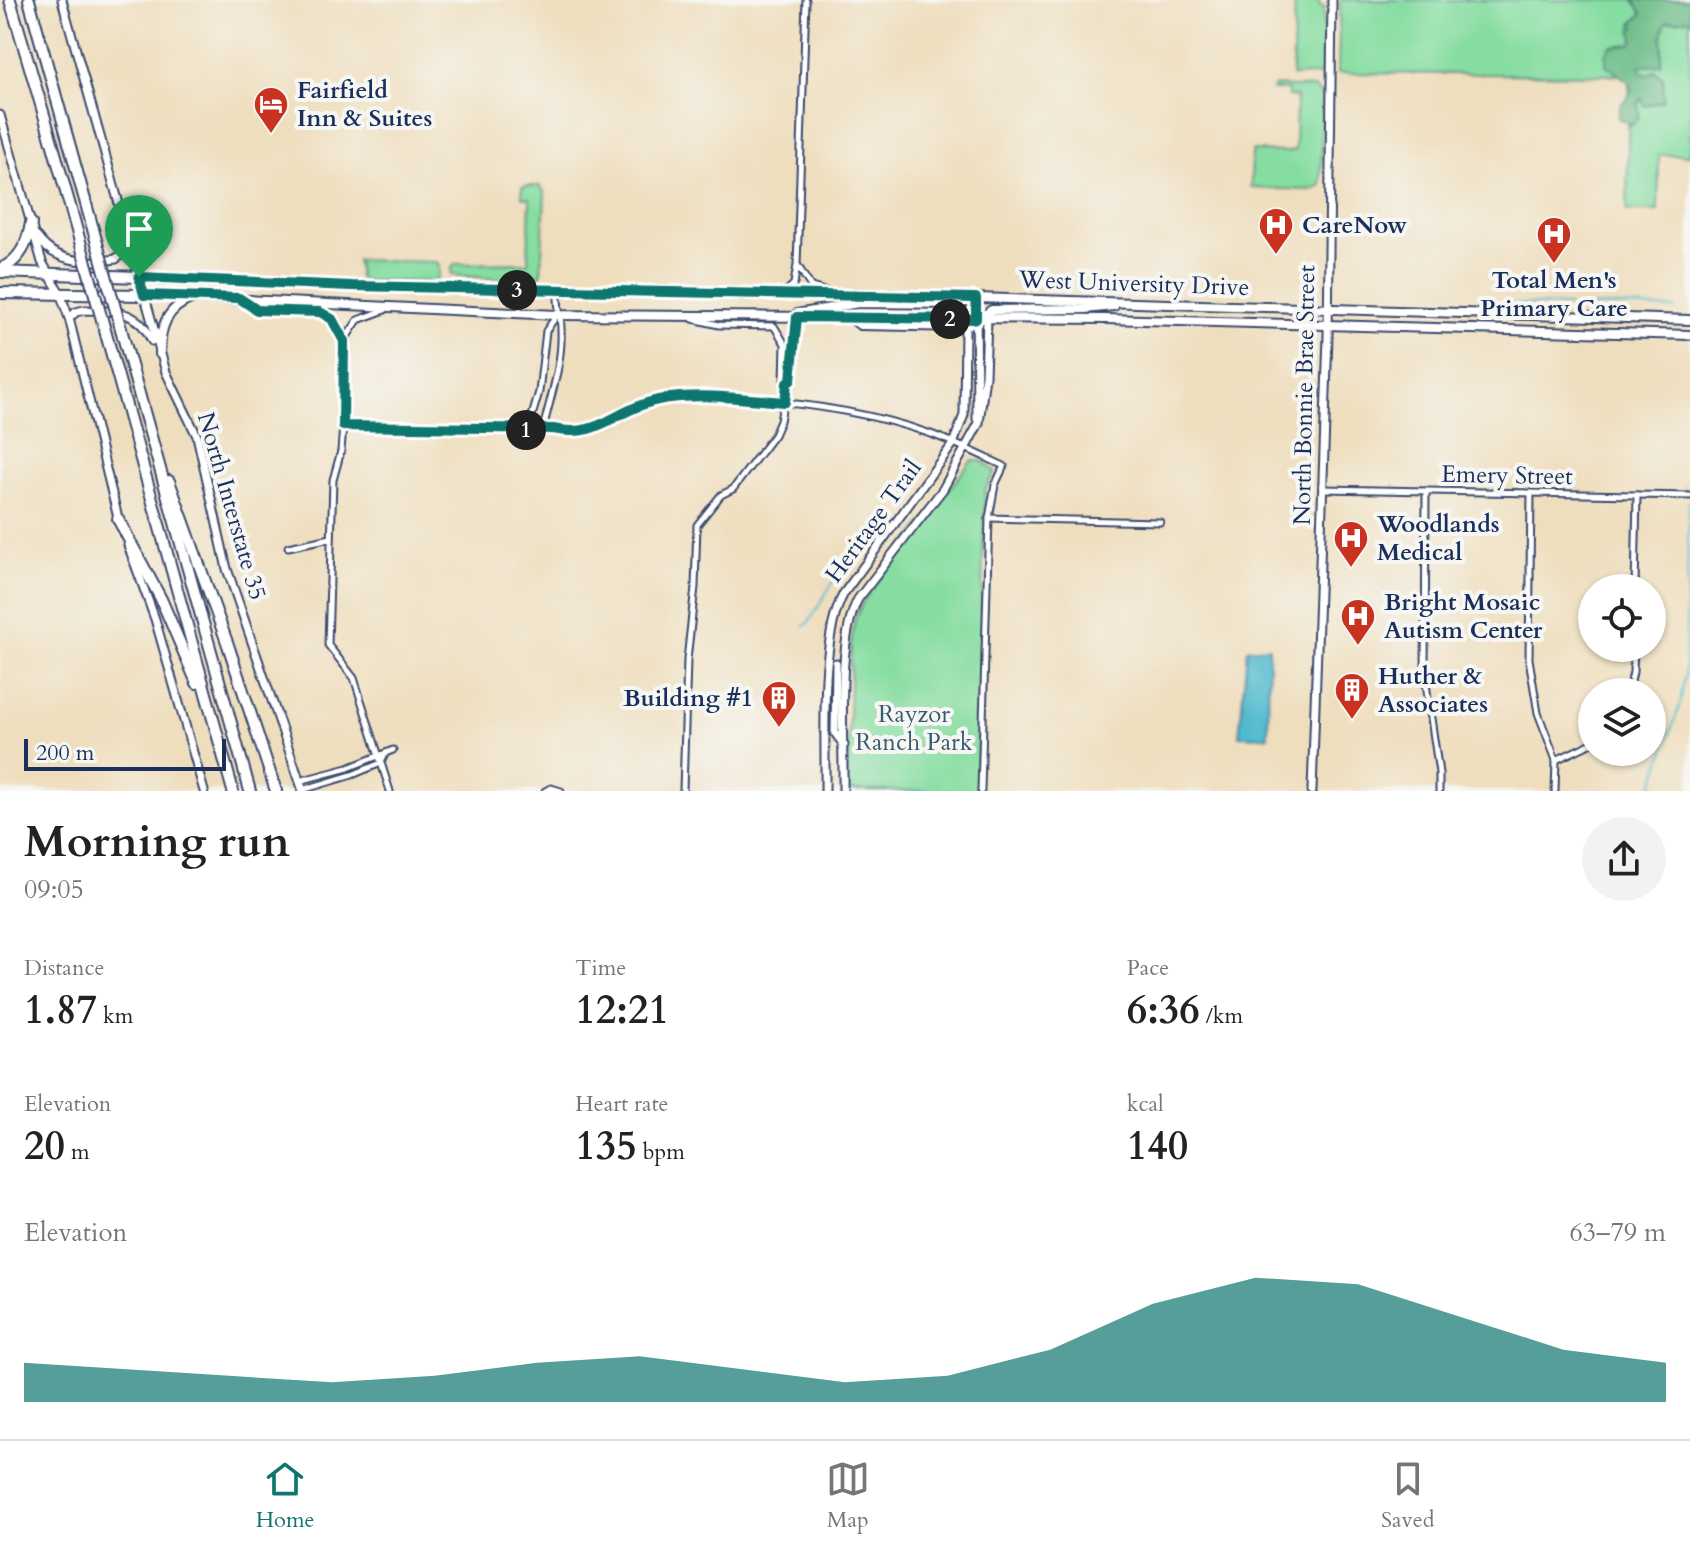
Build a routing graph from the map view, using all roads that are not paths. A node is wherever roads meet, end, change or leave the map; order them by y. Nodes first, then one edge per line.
1 (10, 0) edge
2 (29, 0) edge
3 (62, 0) edge
4 (806, 0) edge
5 (1332, 0) edge
6 (0, 116) edge
7 (32, 226) junction
8 (126, 236) junction
9 (797, 265) junction
10 (0, 270) edge
11 (48, 272) junction
12 (139, 277) junction
13 (352, 286) junction
14 (558, 291) junction
15 (0, 293) edge
16 (60, 293) junction
17 (144, 295) junction
18 (783, 295) junction
19 (840, 295) junction
20 (201, 296) junction
21 (239, 298) junction
22 (976, 298) junction
23 (1125, 303) junction
24 (352, 304) junction
25 (414, 307) junction
26 (1327, 310) junction
27 (557, 315) junction
28 (683, 316) junction
29 (781, 317) junction
30 (797, 317) junction
31 (1578, 317) junction
32 (69, 318) junction
33 (850, 318) junction
34 (976, 319) junction
35 (987, 319) junction
36 (1690, 320) edge
37 (1328, 325) junction
38 (965, 327) junction
39 (1578, 331) junction
40 (1690, 335) edge
41 (344, 341) junction
42 (160, 354) junction
43 (166, 372) junction
44 (787, 383) junction
45 (785, 402) junction
46 (343, 426) junction
47 (977, 427) junction
48 (528, 430) junction
49 (543, 430) junction
50 (953, 444) junction
51 (153, 446) junction
52 (967, 449) junction
53 (1323, 489) junction
54 (1426, 491) junction
55 (1531, 493) junction
56 (1637, 495) junction
57 (1690, 496) edge
58 (989, 518) junction
59 (118, 519) junction
60 (1160, 522) dead end
61 (331, 538) junction
62 (288, 547) dead end
63 (1635, 574) edge
64 (836, 663) dead end
65 (216, 730) junction
66 (844, 745) junction
67 (393, 750) dead end
68 (1578, 750) edge
69 (381, 754) junction
70 (1556, 760) junction
71 (381, 763) junction
72 (299, 781) junction
73 (560, 788) edge
74 (303, 790) edge
75 (542, 790) edge
76 (204, 791) edge
77 (233, 791) edge
78 (250, 791) edge
79 (276, 791) edge
80 (390, 791) edge
81 (683, 791) edge
82 (825, 791) edge
83 (843, 791) edge
84 (981, 791) edge
85 (1312, 791) edge
86 (1439, 791) edge
87 (1555, 791) edge

1 - 65 highway, bridge
2 - 51 highway, bridge
3 - 8 main road, North Interstate 35
4 - 9 street
5 - 26 main road, North Bonnie Brae Street
6 - 7 main road
7 - 8 main road
7 - 10 highway
7 - 11 main road
8 - 12 main road, North Interstate 35
9 - 18 street
9 - 19 street
10 - 11 highway, West University Drive
11 - 12 highway, West University Drive
11 - 16 main road
12 - 13 main road, West University Drive
12 - 17 main road, North Interstate 35
13 - 14 main road, West University Drive
13 - 24 main road
14 - 18 main road, West University Drive
14 - 27 street
15 - 16 highway, West University Drive
16 - 17 highway, West University Drive
16 - 32 main road
17 - 20 main road, West University Drive
17 - 42 main road, North Interstate 35
18 - 19 main road, West University Drive
19 - 22 main road, West University Drive
20 - 21 main road, West University Drive
20 - 42 main road
21 - 24 main road, West University Drive
21 - 41 street
22 - 23 main road, West University Drive
22 - 29 main road
22 - 34 main road, Heritage Trail
23 - 26 main road, West University Drive
23 - 34 main road
24 - 25 main road, West University Drive
25 - 27 main road, West University Drive
25 - 41 street
26 - 31 main road, West University Drive
26 - 37 main road, North Bonnie Brae Street
27 - 28 main road, West University Drive
27 - 48 street
27 - 49 street
28 - 29 main road, West University Drive
28 - 44 street
29 - 30 main road, West University Drive
30 - 33 main road, West University Drive
30 - 44 street
31 - 36 main road, West University Drive
31 - 39 main road
32 - 43 main road
32 - 59 main road
33 - 34 main road, West University Drive
33 - 38 main road
34 - 35 main road, West University Drive
34 - 38 main road
34 - 47 main road, Heritage Trail
35 - 37 main road, West University Drive
35 - 47 main road, Heritage Trail
37 - 39 main road, West University Drive
37 - 53 main road, North Bonnie Brae Street
38 - 50 main road, Heritage Trail
39 - 40 main road, West University Drive
41 - 46 street
42 - 43 main road, North Interstate 35
43 - 72 main road, North Interstate 35
44 - 45 street
45 - 49 street
45 - 50 street
45 - 81 street
46 - 48 street
46 - 61 street
47 - 52 main road, Heritage Trail
48 - 49 street
50 - 52 street
50 - 82 main road, Heritage Trail
51 - 78 highway
51 - 79 highway
52 - 58 street
52 - 66 main road, Heritage Trail
53 - 54 street, Emery Street
53 - 85 main road, North Bonnie Brae Street
54 - 55 street, Emery Street
54 - 86 street
55 - 56 street, Emery Street
55 - 70 street
56 - 57 street, Emery Street
56 - 63 street
58 - 60 street
58 - 84 street
59 - 65 highway
59 - 76 main road
61 - 62 street
61 - 69 street
64 - 66 main road
65 - 77 highway
66 - 83 main road, Heritage Trail
67 - 69 street
68 - 70 street
69 - 71 street
69 - 72 street
70 - 87 street
71 - 74 street
71 - 80 street
72 - 74 main road, North Interstate 35
73 - 75 street

